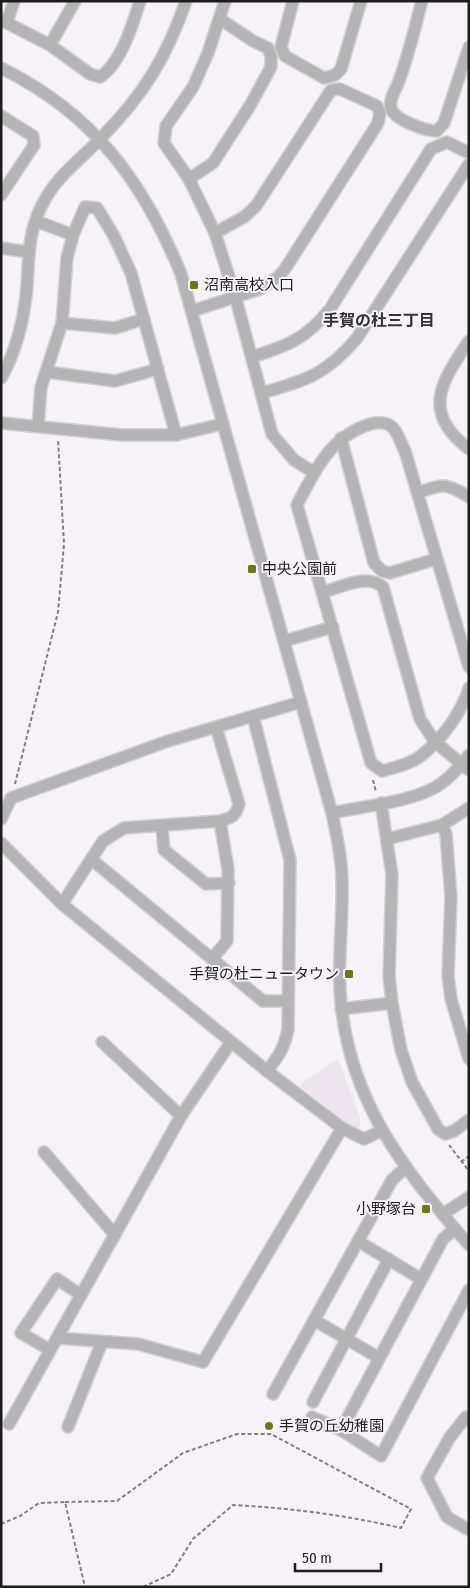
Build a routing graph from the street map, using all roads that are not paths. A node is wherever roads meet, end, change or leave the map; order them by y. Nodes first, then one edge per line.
1 (14, 1) edge
2 (75, 1) edge
3 (140, 1) edge
4 (186, 1) edge
5 (225, 1) edge
6 (293, 1) edge
7 (361, 1) edge
8 (422, 1) edge
9 (220, 19) junction
10 (4, 21) edge
11 (50, 45) junction
12 (469, 47) edge
13 (1, 68) edge
14 (1, 116) edge
15 (100, 140) junction
16 (469, 154) edge
17 (469, 164) edge
18 (189, 179) junction
19 (5, 181) edge
20 (1, 195) edge
21 (36, 221) junction
22 (215, 233) junction
23 (73, 234) junction
24 (1, 248) edge
25 (28, 252) junction
26 (236, 298) junction
27 (192, 311) junction
28 (144, 319) junction
29 (62, 323) junction
30 (469, 341) edge
31 (252, 357) junction
32 (158, 369) junction
33 (47, 372) junction
34 (1, 378) edge
35 (262, 393) junction
36 (1, 423) edge
37 (222, 424) junction
38 (38, 426) junction
39 (176, 435) junction
40 (341, 438) junction
41 (469, 449) edge
42 (313, 472) junction
43 (418, 493) junction
44 (469, 497) edge
45 (436, 559) junction
46 (323, 592) junction
47 (333, 627) junction
48 (284, 641) junction
49 (466, 651) edge
50 (469, 667) edge
51 (469, 688) edge
52 (301, 702) junction
53 (253, 716) junction
54 (216, 727) junction
55 (435, 742) junction
56 (469, 754) edge
57 (465, 767) edge
58 (381, 803) junction
59 (469, 808) edge
60 (332, 813) junction
61 (1, 819) edge
62 (220, 820) junction
63 (442, 825) junction
64 (162, 827) junction
65 (388, 840) junction
66 (1, 843) edge
67 (91, 859) junction
68 (229, 883) junction
69 (62, 904) junction
70 (212, 959) junction
71 (288, 1001) junction
72 (392, 1003) junction
73 (341, 1009) junction
74 (102, 1042) dead end
75 (231, 1042) junction
76 (468, 1056) edge
77 (267, 1071) junction
78 (181, 1116) junction
79 (469, 1120) edge
80 (342, 1128) junction
81 (381, 1131) junction
82 (44, 1152) dead end
83 (405, 1168) junction
84 (469, 1196) edge
85 (443, 1214) junction
86 (455, 1230) junction
87 (115, 1234) junction
88 (358, 1241) junction
89 (469, 1245) edge
90 (389, 1259) junction
91 (421, 1279) junction
92 (469, 1290) edge
93 (81, 1295) junction
94 (314, 1320) junction
95 (57, 1338) junction
96 (346, 1339) junction
97 (102, 1342) junction
98 (50, 1350) junction
99 (379, 1358) junction
100 (273, 1394) dead end
101 (313, 1402) dead end
102 (312, 1417) dead end
103 (468, 1417) edge
104 (9, 1424) dead end
105 (68, 1427) dead end
106 (341, 1430) junction
107 (469, 1530) edge

1 - 10 street
2 - 11 street
3 - 11 street
4 - 15 street
5 - 9 street
6 - 7 street
8 - 12 street
9 - 18 street
9 - 18 street
10 - 11 street
13 - 15 street
14 - 19 street
15 - 21 street
15 - 27 street
16 - 31 street
17 - 35 street
18 - 22 street
19 - 20 street
21 - 23 street
21 - 25 street
22 - 26 street
22 - 26 street
23 - 28 street
23 - 29 street
24 - 25 street
25 - 34 street
26 - 27 street
26 - 31 street
27 - 37 street
28 - 29 street
28 - 32 street
29 - 33 street
30 - 41 street
31 - 35 street
32 - 33 street
32 - 39 street
33 - 38 street
35 - 42 street
36 - 38 street
37 - 39 street
37 - 48 street
38 - 39 street
40 - 42 street
40 - 43 street
40 - 45 street
42 - 46 street
43 - 44 street
43 - 45 street
45 - 49 street
46 - 47 street
46 - 55 street
47 - 48 street
47 - 55 street
48 - 52 street
49 - 50 street
51 - 55 street
52 - 53 street
52 - 60 street
53 - 54 street
53 - 71 street
54 - 61 street
54 - 62 street
55 - 57 street
56 - 57 street
57 - 58 street
58 - 60 street
58 - 65 street
59 - 63 street
60 - 73 street
62 - 64 street
62 - 68 street
63 - 65 street
63 - 76 street
64 - 67 street
64 - 68 street
65 - 72 street
66 - 69 street
67 - 69 street
67 - 70 street
68 - 70 street
69 - 75 street
70 - 71 street
71 - 77 street
72 - 73 street
72 - 79 street
73 - 81 street
74 - 78 street
75 - 77 street
75 - 78 street
77 - 80 street
78 - 87 street
80 - 81 street
80 - 97 street
81 - 83 street
82 - 87 street
83 - 85 street
83 - 88 street
84 - 85 street
85 - 86 street
86 - 89 street
86 - 91 street
87 - 93 street
88 - 90 street
88 - 94 street
90 - 91 street
90 - 96 street
91 - 99 street
92 - 106 street
93 - 95 street
93 - 98 street
94 - 96 street
94 - 100 street
95 - 97 street
95 - 98 street
96 - 99 street
96 - 101 street
97 - 105 street
98 - 104 street
99 - 106 street
102 - 106 street
103 - 107 street

